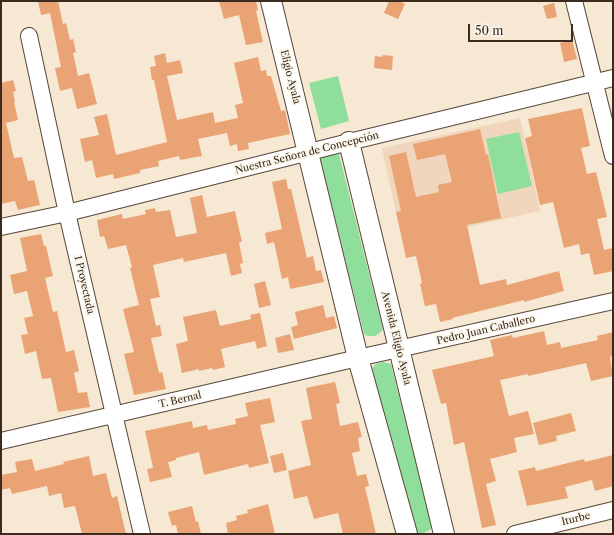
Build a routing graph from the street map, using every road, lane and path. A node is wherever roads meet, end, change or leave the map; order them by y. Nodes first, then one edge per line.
1 (271, 1) edge
2 (574, 1) edge
3 (29, 36) dead end
4 (613, 78) edge
5 (594, 83) junction
6 (349, 142) junction
7 (308, 152) junction
8 (613, 156) edge
9 (67, 213) junction
10 (1, 227) edge
11 (613, 301) edge
12 (399, 350) junction
13 (358, 358) junction
14 (115, 415) junction
15 (1, 441) edge
16 (613, 510) edge
17 (142, 534) edge
18 (407, 534) edge
19 (444, 534) edge
20 (515, 534) edge

1 - 7 street, Eligio Ayala
2 - 5 street
3 - 9 street, 1 Proyectada
4 - 5 street, Nuestra Señora de Concepción
5 - 6 street, Nuestra Señora de Concepción
5 - 8 street
6 - 7 street, Nuestra Señora de Concepción
6 - 12 street, Avenida Eligio Ayala
7 - 9 street, Nuestra Señora de Concepción
7 - 13 street
9 - 10 street, Nuestra Señora de Concepción
9 - 14 street, 1 Proyectada
11 - 12 street, Pedro Juan Caballero
12 - 13 street, Pedro Juan Caballero
12 - 19 street, Avenida Eligio Ayala
13 - 14 street, T. Bernal
13 - 18 street
14 - 15 street, T. Bernal
14 - 17 street, 1 Proyectada
16 - 20 street, Iturbe

